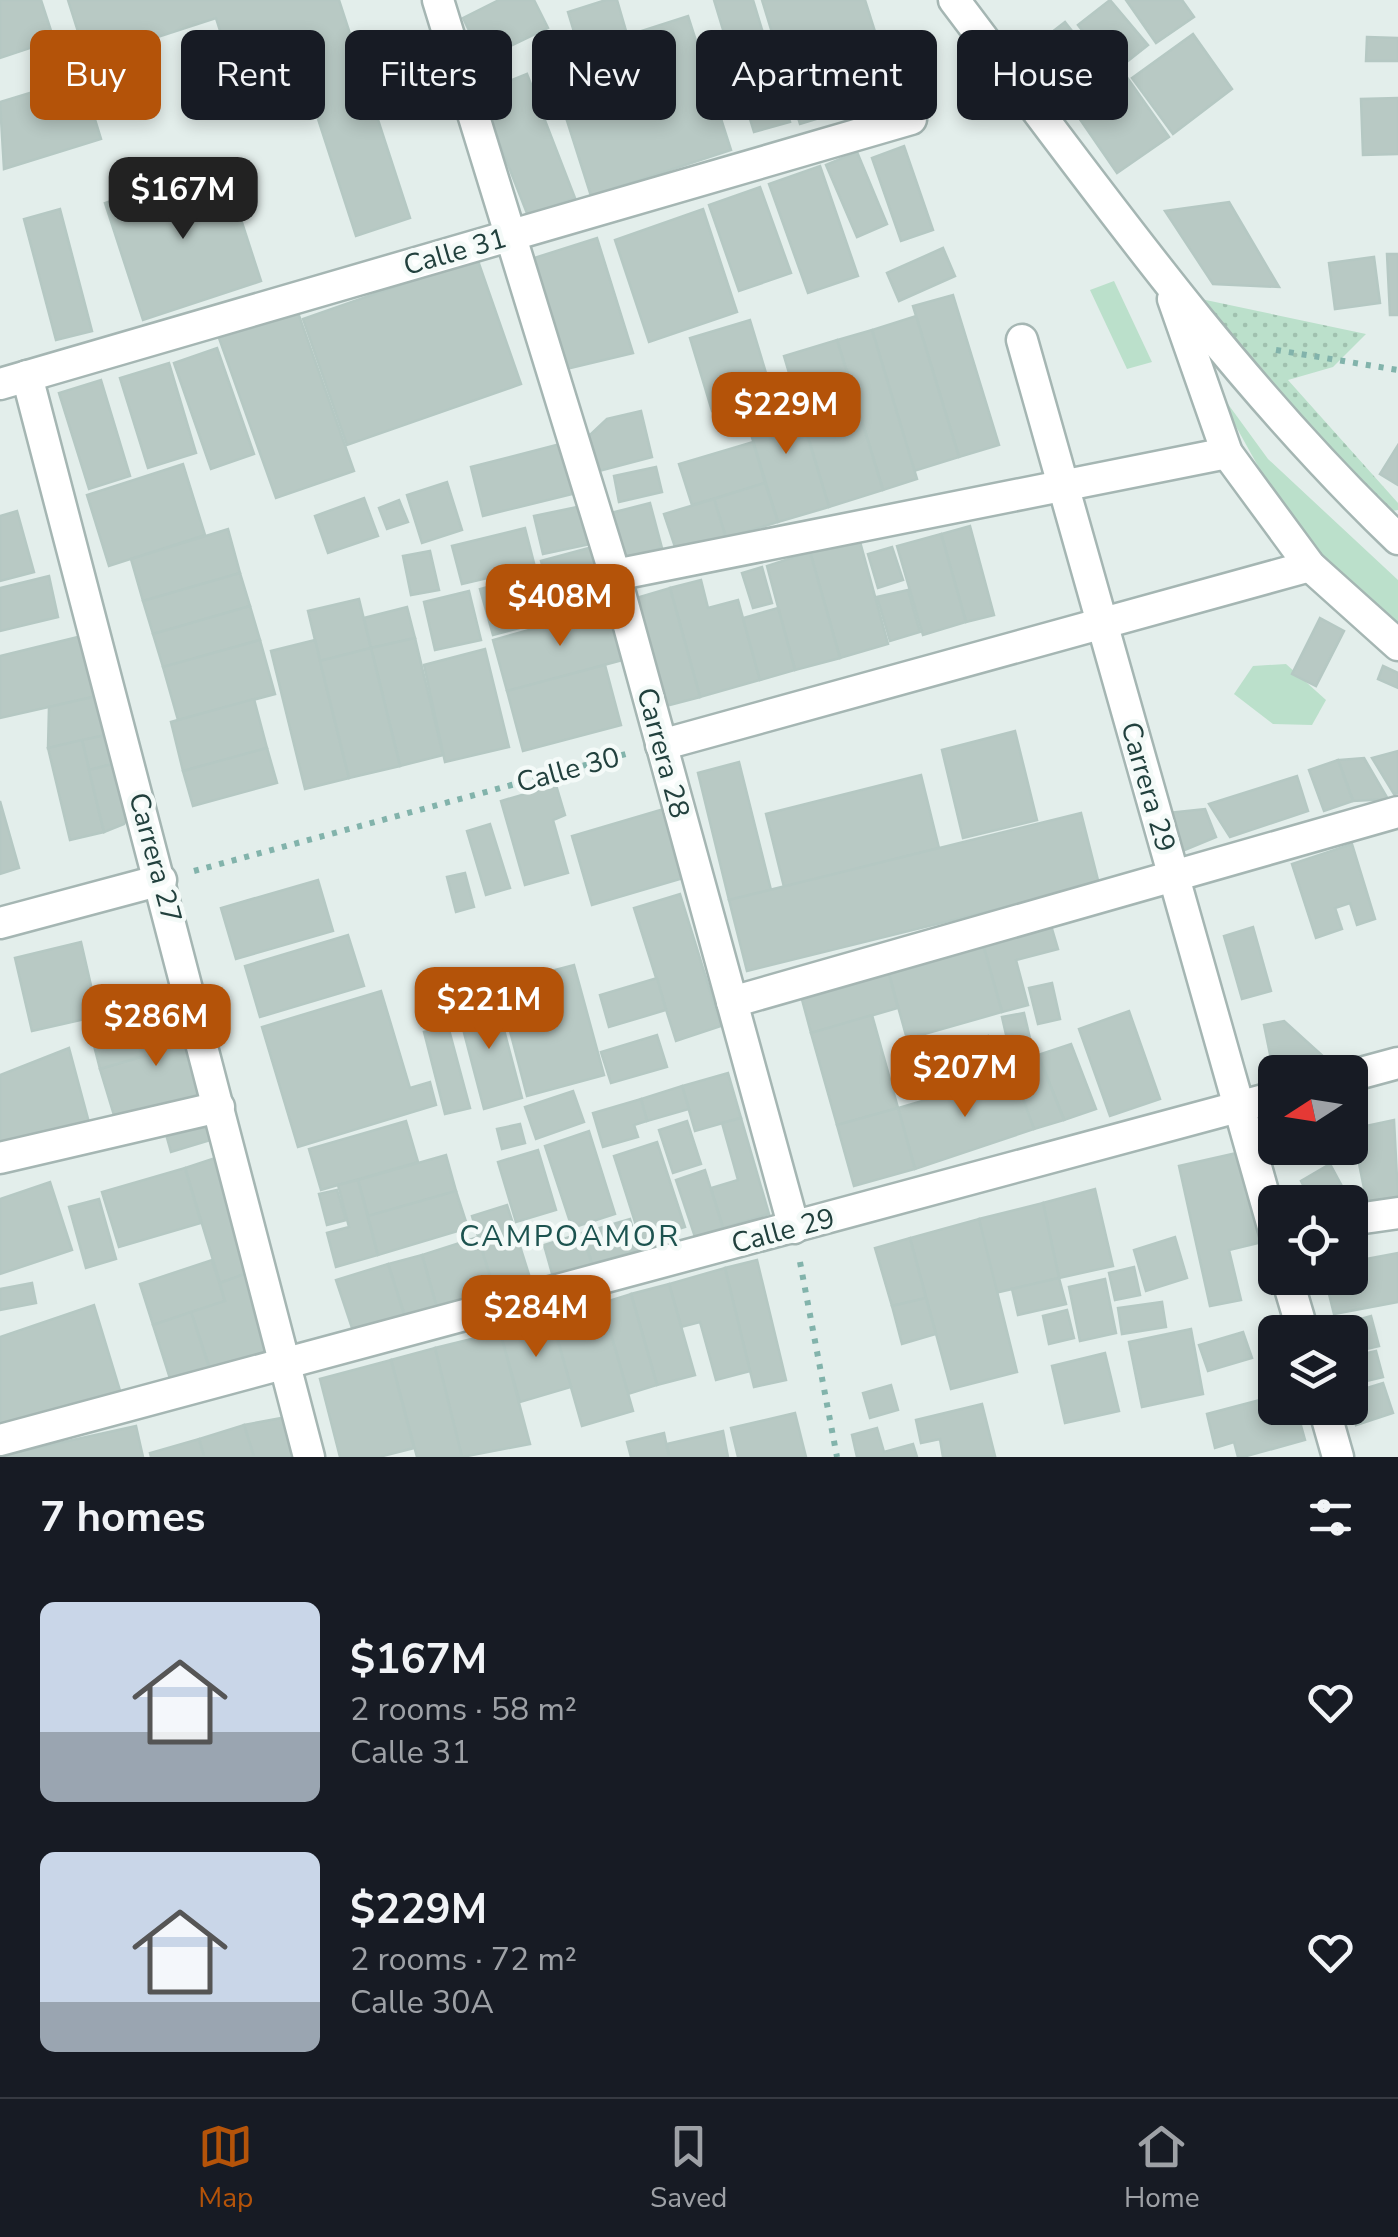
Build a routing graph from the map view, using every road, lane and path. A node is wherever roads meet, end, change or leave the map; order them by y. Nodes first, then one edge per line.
1 (438, 0) edge
2 (954, 0) edge
3 (908, 120) edge
4 (511, 236) junction
5 (1167, 282) junction
6 (1022, 340) dead end
7 (1218, 340) junction
8 (1398, 370) edge
9 (13, 380) edge
10 (1228, 453) junction
11 (1064, 488) junction
12 (1398, 539) edge
13 (1310, 566) junction
14 (616, 576) junction
15 (1102, 623) junction
16 (1398, 645) edge
17 (661, 744) junction
18 (1398, 812) edge
19 (161, 880) junction
20 (1174, 880) junction
21 (0, 922) edge
22 (732, 1002) junction
23 (1398, 1063) edge
24 (1368, 1071) edge
25 (1258, 1102) edge
26 (1239, 1107) junction
27 (219, 1108) junction
28 (0, 1158) edge
29 (1261, 1185) edge
30 (1398, 1213) edge
31 (1368, 1217) edge
32 (794, 1228) junction
33 (285, 1364) junction
34 (1329, 1425) edge
35 (0, 1440) edge
36 (310, 1457) edge
37 (837, 1457) edge
38 (1338, 1457) edge

1 - 4 street, Carrera 28
2 - 5 street
3 - 4 street, Calle 31
4 - 9 street, Calle 31
4 - 14 street, Carrera 28
5 - 7 street
5 - 10 street
6 - 11 street, Carrera 29
7 - 8 path
7 - 12 street
9 - 19 street, Carrera 27
10 - 11 street
10 - 13 street
11 - 14 street
11 - 15 street, Carrera 29
13 - 15 street
13 - 16 street
14 - 17 street, Carrera 28
15 - 17 street
15 - 20 street, Carrera 29
17 - 19 path, Calle 30
17 - 22 street, Carrera 28
18 - 20 street
19 - 21 street
19 - 27 street, Carrera 27
20 - 22 street
20 - 26 street, Carrera 29
22 - 32 street, Carrera 28
23 - 24 street
25 - 26 street, Calle 29
26 - 29 street, Carrera 29
26 - 32 street, Calle 29
27 - 28 street
27 - 33 street, Carrera 27
30 - 31 street
32 - 33 street, Calle 29
32 - 37 path
33 - 35 street, Calle 29
33 - 36 street, Carrera 27
34 - 38 street

